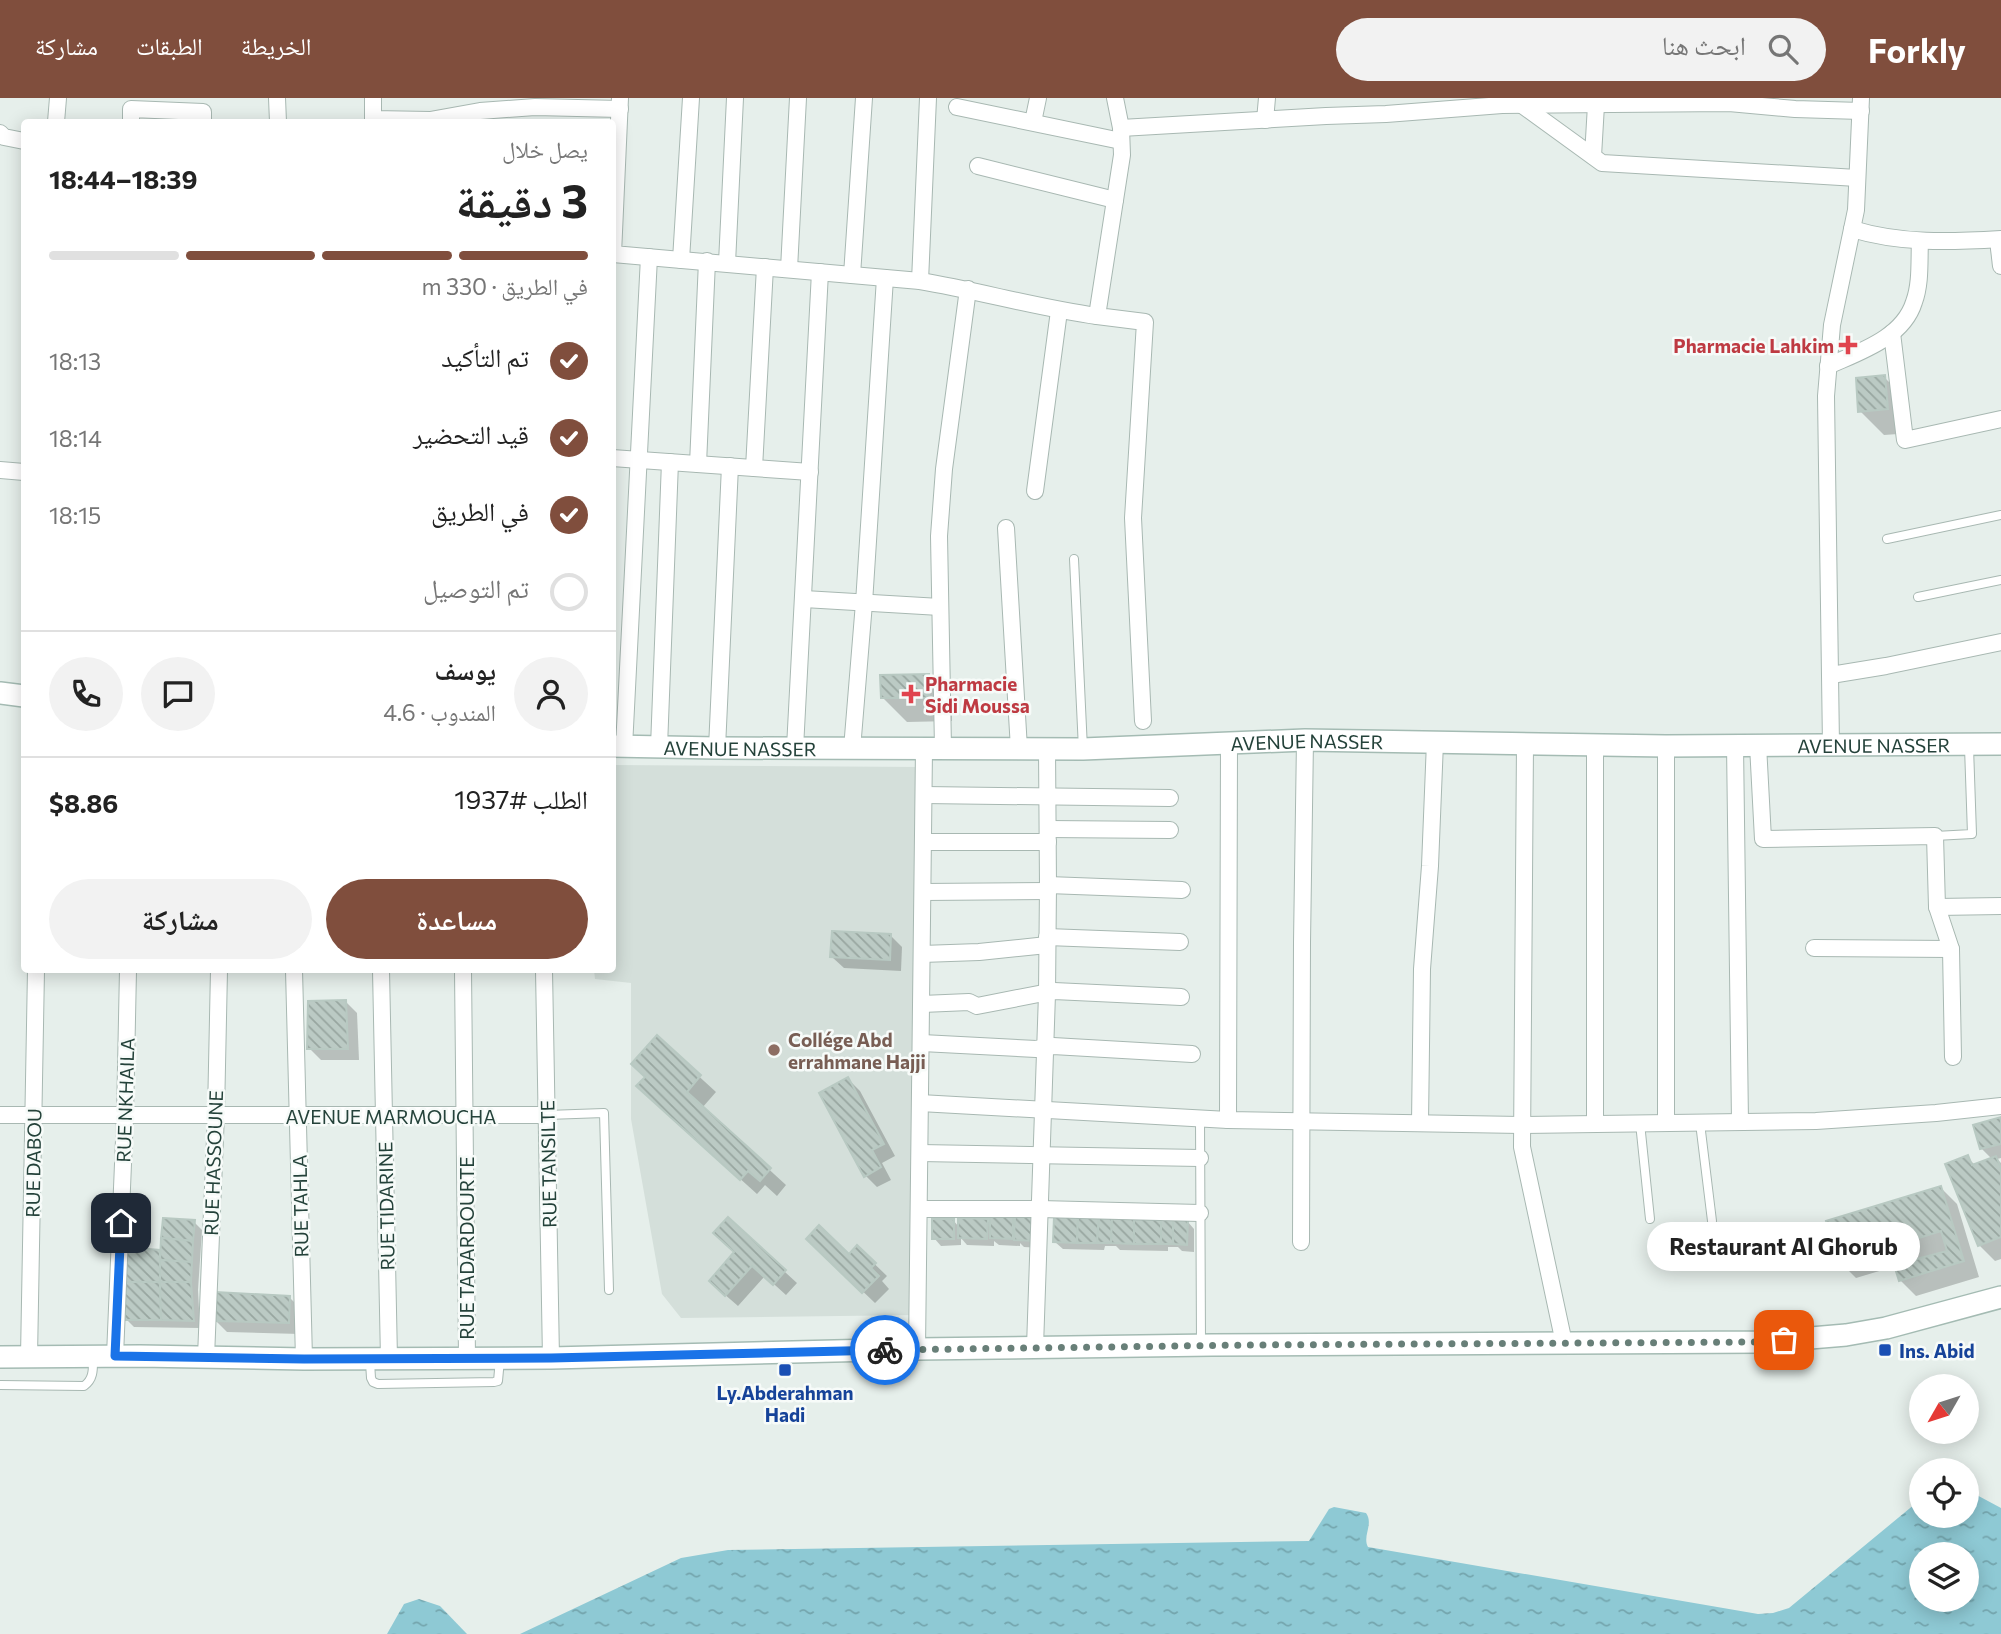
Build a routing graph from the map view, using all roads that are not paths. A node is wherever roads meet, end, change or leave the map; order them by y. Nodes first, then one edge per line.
1 (58, 98) edge
2 (278, 98) edge
3 (373, 98) edge
4 (691, 98) edge
5 (735, 98) edge
6 (798, 98) edge
7 (864, 98) edge
8 (928, 98) edge
9 (1038, 98) edge
10 (1115, 98) edge
11 (1267, 98) edge
12 (1327, 98) edge
13 (1666, 101) edge
14 (1729, 101) edge
15 (535, 102) edge
16 (1452, 103) edge
17 (620, 104) edge
18 (1795, 104) edge
19 (183, 105) edge
20 (982, 105) edge
21 (1521, 105) junction
22 (1596, 105) junction
23 (1861, 105) edge
24 (1387, 106) edge
25 (957, 107) dead end
26 (1326, 116) junction
27 (56, 119) edge
28 (131, 119) edge
29 (203, 119) edge
30 (278, 119) edge
31 (373, 119) edge
32 (436, 119) edge
33 (1265, 120) junction
34 (1034, 122) junction
35 (0, 133) edge
36 (1121, 134) junction
37 (21, 140) edge
38 (1593, 156) junction
39 (978, 166) dead end
40 (1857, 178) junction
41 (616, 190) edge
42 (1115, 200) junction
43 (1852, 229) junction
44 (1999, 239) edge
45 (1920, 241) junction
46 (616, 254) edge
47 (649, 257) junction
48 (681, 260) junction
49 (707, 261) junction
50 (727, 263) junction
51 (2001, 266) edge
52 (765, 267) junction
53 (789, 269) junction
54 (820, 272) junction
55 (852, 275) junction
56 (885, 278) junction
57 (920, 281) junction
58 (968, 289) junction
59 (1059, 311) junction
60 (1097, 316) junction
61 (1892, 333) junction
62 (1828, 366) junction
63 (2001, 419) edge
64 (616, 458) edge
65 (638, 460) junction
66 (670, 462) junction
67 (698, 464) junction
68 (730, 466) junction
69 (754, 468) junction
70 (0, 470) edge
71 (21, 472) edge
72 (810, 472) junction
73 (1035, 491) dead end
74 (2001, 515) edge
75 (1006, 528) dead end
76 (1887, 539) dead end
77 (1074, 559) dead end
78 (2001, 580) edge
79 (1918, 597) dead end
80 (804, 599) junction
81 (864, 603) junction
82 (940, 607) junction
83 (2001, 642) edge
84 (1831, 675) junction
85 (0, 693) edge
86 (21, 695) edge
87 (1143, 732) junction
88 (1305, 740) junction
89 (1435, 742) junction
90 (1229, 744) junction
91 (1525, 744) junction
92 (1969, 744) junction
93 (2001, 744) edge
94 (1595, 745) junction
95 (1758, 745) junction
96 (1831, 745) junction
97 (618, 746) edge
98 (1666, 746) junction
99 (1735, 746) junction
100 (659, 747) junction
101 (717, 748) junction
102 (795, 748) junction
103 (934, 748) junction
104 (1046, 748) junction
105 (1083, 748) junction
106 (852, 749) junction
107 (1019, 749) junction
108 (924, 795) junction
109 (1048, 796) junction
110 (1170, 798) dead end
111 (1170, 830) dead end
112 (1048, 835) junction
113 (1935, 835) junction
114 (923, 842) junction
115 (1048, 888) junction
116 (1182, 890) dead end
117 (923, 892) junction
118 (2001, 906) edge
119 (1937, 907) junction
120 (1047, 941) junction
121 (1180, 942) dead end
122 (1814, 948) dead end
123 (1951, 948) junction
124 (922, 954) junction
125 (36, 973) edge
126 (128, 973) edge
127 (219, 973) edge
128 (294, 973) edge
129 (381, 973) edge
130 (463, 973) edge
131 (544, 973) edge
132 (1046, 994) junction
133 (1181, 997) dead end
134 (922, 1004) junction
135 (922, 1043) junction
136 (1044, 1048) junction
137 (1192, 1054) dead end
138 (1953, 1057) dead end
139 (920, 1103) junction
140 (2001, 1106) edge
141 (1042, 1110) junction
142 (216, 1114) junction
143 (0, 1115) edge
144 (547, 1115) junction
145 (35, 1116) junction
146 (125, 1116) junction
147 (299, 1116) junction
148 (384, 1116) junction
149 (465, 1116) junction
150 (1200, 1119) junction
151 (1228, 1121) junction
152 (1301, 1121) junction
153 (1740, 1122) junction
154 (1420, 1123) junction
155 (1595, 1123) junction
156 (1640, 1123) junction
157 (1666, 1123) junction
158 (1700, 1123) junction
159 (1521, 1125) junction
160 (920, 1153) junction
161 (1041, 1154) junction
162 (1200, 1158) junction
163 (920, 1209) junction
164 (1040, 1209) junction
165 (1200, 1213) junction
166 (1650, 1219) dead end
167 (1712, 1221) dead end
168 (1301, 1242) dead end
169 (610, 1290) dead end
170 (2001, 1297) edge
171 (1564, 1343) junction
172 (1200, 1345) junction
173 (1035, 1348) junction
174 (917, 1349) junction
175 (104, 1356) junction
176 (0, 1357) edge
177 (29, 1357) junction
178 (206, 1357) junction
179 (467, 1358) junction
180 (500, 1358) junction
181 (551, 1358) junction
182 (304, 1359) junction
183 (379, 1359) junction
184 (0, 1385) edge

1 - 27 street
2 - 30 street
3 - 31 street
4 - 48 street
5 - 50 street
6 - 53 street
7 - 55 street
8 - 57 street
9 - 34 street
10 - 36 street
11 - 33 street
12 - 26 street
13 - 14 street
13 - 22 street
14 - 18 street
15 - 17 street
15 - 32 street
16 - 21 street
16 - 24 street
17 - 41 street
18 - 23 street
19 - 28 street
19 - 29 street
20 - 25 street
20 - 34 street
21 - 22 street
21 - 38 street
22 - 38 street
23 - 40 street
24 - 26 street
26 - 33 street
33 - 36 street
34 - 36 street
35 - 37 street
36 - 42 street
38 - 40 street
39 - 42 street
40 - 43 street
42 - 60 street
43 - 45 street
43 - 62 street
44 - 45 street
44 - 51 street
45 - 61 street
46 - 47 street
47 - 48 street
47 - 65 street
48 - 49 street
49 - 50 street
49 - 67 street
50 - 52 street
52 - 53 street
52 - 69 street
53 - 54 street
54 - 55 street
54 - 72 street
55 - 56 street
56 - 57 street
56 - 81 street
57 - 58 street
58 - 59 street
58 - 82 street
59 - 60 street
59 - 73 street
60 - 87 street
61 - 62 street
61 - 63 street
62 - 84 street
64 - 65 street
65 - 66 street
65 - 97 street
66 - 67 street
66 - 100 street
67 - 68 street
68 - 69 street
68 - 101 street
69 - 72 street
70 - 71 street
72 - 80 street
74 - 76 lane
75 - 107 street
77 - 105 lane
78 - 79 lane
80 - 81 street
80 - 102 street
81 - 82 street
81 - 106 street
82 - 103 street
83 - 84 street
84 - 96 street
85 - 86 street
87 - 90 street, AVENUE NASSER
87 - 105 street, AVENUE NASSER
88 - 89 street, AVENUE NASSER
88 - 90 street, AVENUE NASSER
88 - 152 street
89 - 91 street, AVENUE NASSER
89 - 154 street
90 - 151 street
91 - 94 street, AVENUE NASSER
91 - 159 street
92 - 93 street, AVENUE NASSER
92 - 96 street, AVENUE NASSER
92 - 113 lane
94 - 98 street, AVENUE NASSER
94 - 155 street
95 - 96 street, AVENUE NASSER
95 - 99 street, AVENUE NASSER
95 - 113 street
97 - 100 street, AVENUE NASSER
98 - 99 street, AVENUE NASSER
98 - 157 street
99 - 153 street
100 - 101 street, AVENUE NASSER
101 - 102 street, AVENUE NASSER
102 - 106 street, AVENUE NASSER
103 - 106 street, AVENUE NASSER
103 - 107 street, AVENUE NASSER
103 - 108 street
104 - 105 street, AVENUE NASSER
104 - 107 street, AVENUE NASSER
104 - 109 street
108 - 109 street
108 - 114 street
109 - 110 street
109 - 112 street
111 - 112 street
112 - 114 street
112 - 115 street
113 - 119 street
114 - 117 street
115 - 116 street
115 - 117 street
115 - 120 street
117 - 124 street
118 - 119 street
119 - 123 street
120 - 121 street
120 - 124 street
120 - 132 street
122 - 123 street
123 - 138 street
124 - 134 street
125 - 145 street, RUE DABOU
126 - 146 street, RUE NKHAILA
127 - 142 street, RUE HASSOUNE
128 - 147 street, RUE TAHLA
129 - 148 street, RUE TIDARINE
130 - 149 street, RUE TADARDOURTE
131 - 144 street, RUE TANSILTE
132 - 133 street
132 - 134 street
132 - 136 street
134 - 135 street
135 - 136 street
135 - 139 street
136 - 137 street
136 - 141 street
139 - 141 street
139 - 160 street
140 - 153 street
141 - 150 street
141 - 161 street
142 - 146 street, AVENUE MARMOUCHA
142 - 147 street, AVENUE MARMOUCHA
142 - 178 street, RUE HASSOUNE
143 - 145 street, AVENUE MARMOUCHA
144 - 149 street, AVENUE MARMOUCHA
144 - 169 lane, AVENUE MARMOUCHA
144 - 181 street, RUE TANSILTE
145 - 146 street, AVENUE MARMOUCHA
145 - 177 street, RUE DABOU
146 - 175 street, RUE NKHAILA
147 - 148 street, AVENUE MARMOUCHA
147 - 182 street, RUE TAHLA
148 - 149 street, AVENUE MARMOUCHA
148 - 183 street, RUE TIDARINE
149 - 179 street, RUE TADARDOURTE
150 - 151 street
150 - 162 lane
151 - 152 street
152 - 154 street
152 - 168 street
153 - 158 street
154 - 159 street
155 - 156 street
155 - 159 street
156 - 157 street
156 - 166 lane
157 - 158 street
158 - 167 lane
159 - 171 street
160 - 161 street
160 - 163 street
161 - 162 street
161 - 164 street
162 - 165 lane
163 - 164 street
163 - 174 street
164 - 165 street
164 - 173 street
165 - 172 lane
170 - 171 street
171 - 172 street
172 - 173 street
173 - 174 street
174 - 181 street
175 - 177 street
175 - 178 street
175 - 184 lane
176 - 177 street
178 - 182 street
179 - 180 street
179 - 183 street
180 - 181 street
180 - 183 lane
182 - 183 street

